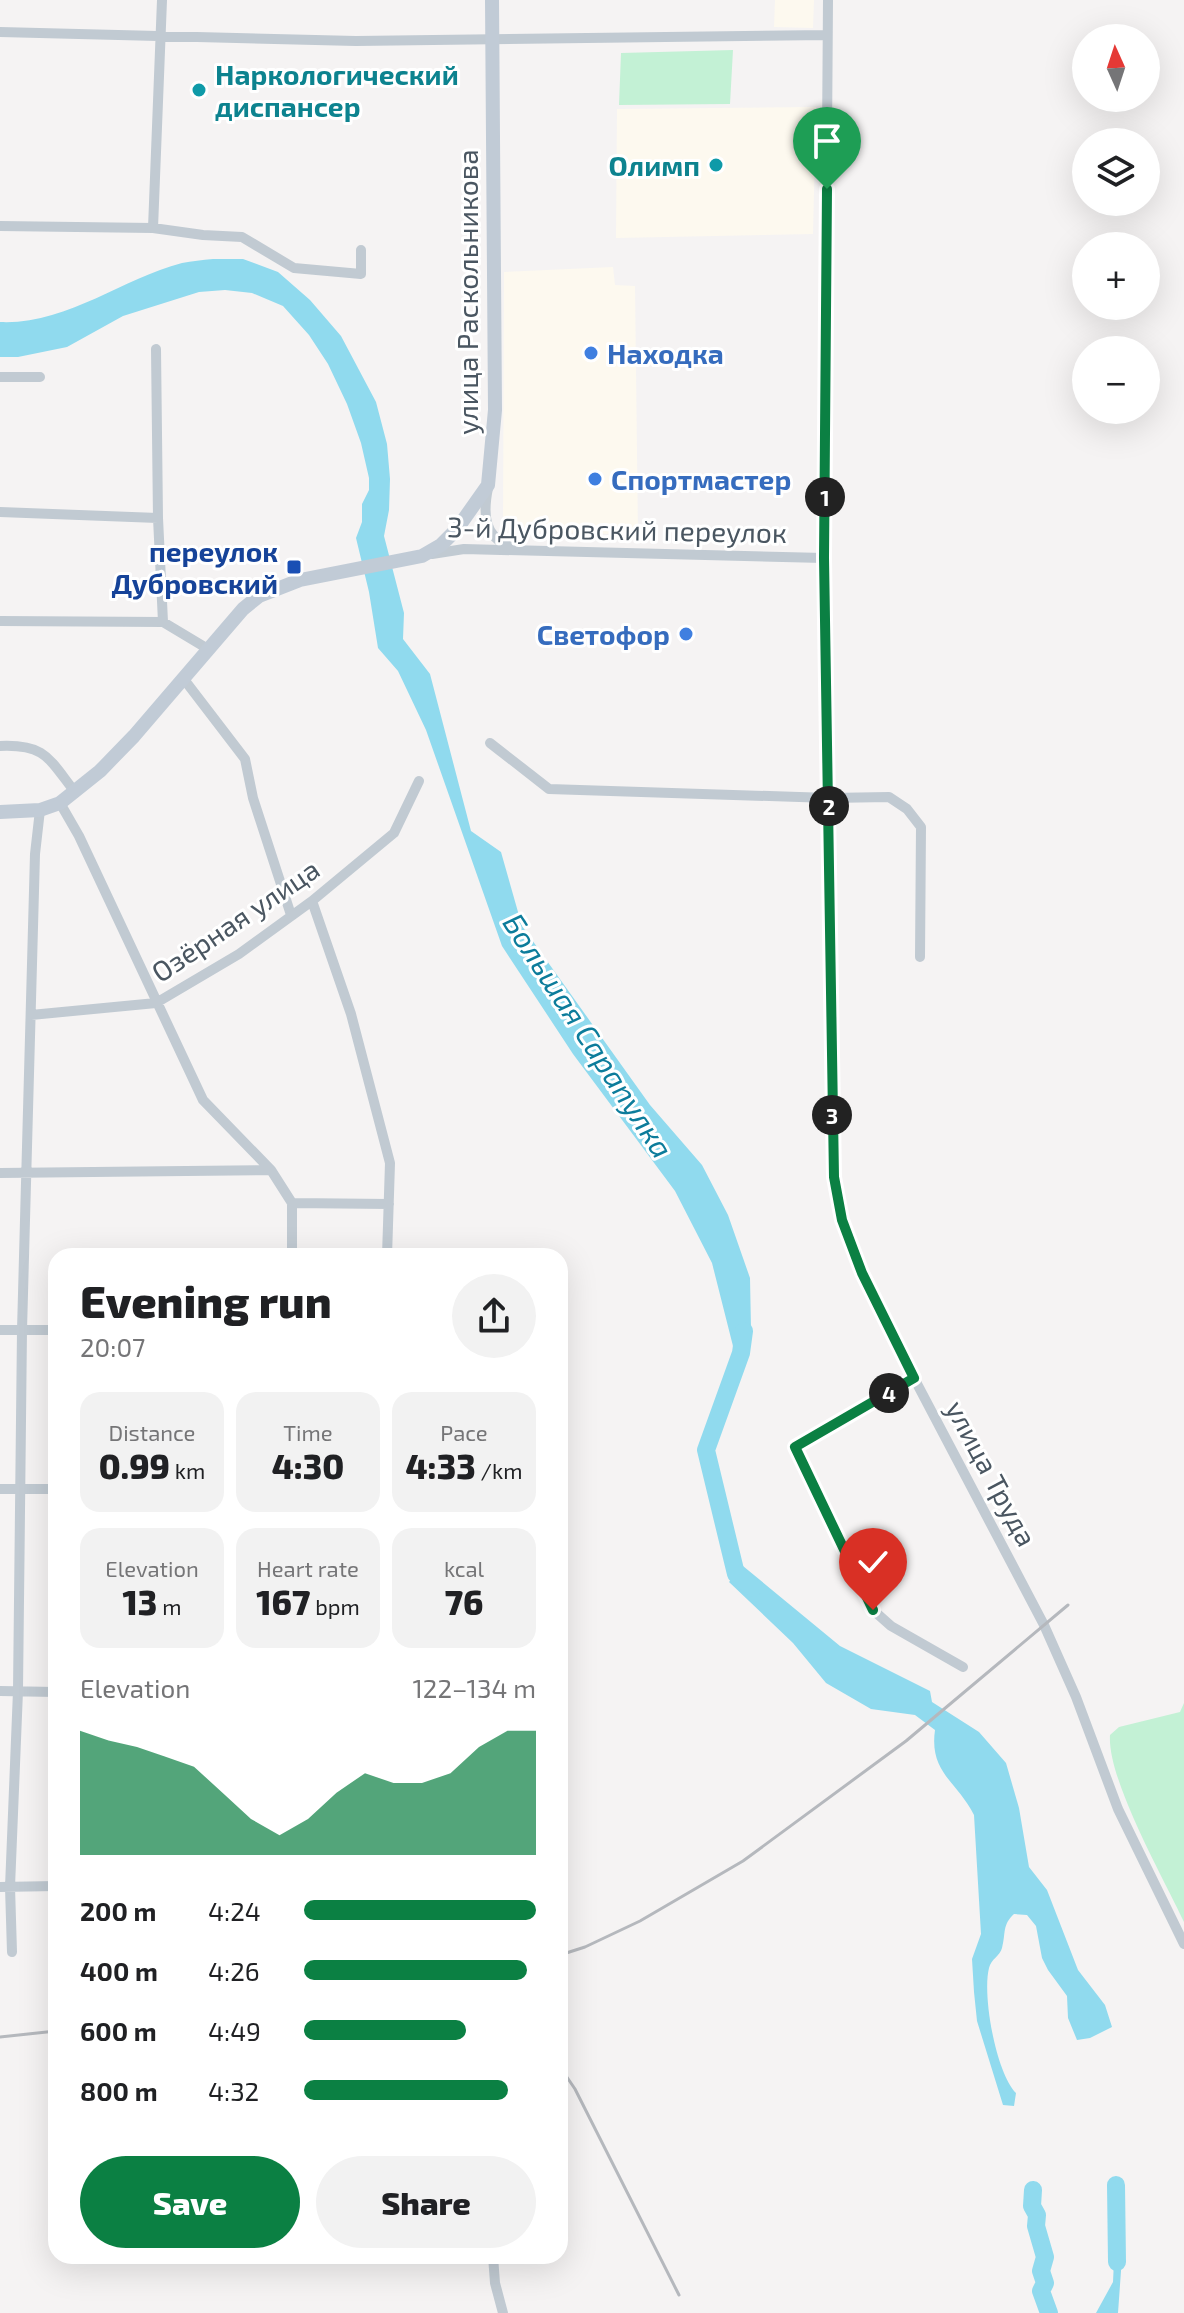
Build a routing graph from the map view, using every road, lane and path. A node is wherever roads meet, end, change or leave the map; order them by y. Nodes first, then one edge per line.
1 (162, 0) edge
2 (492, 0) edge
3 (828, 0) edge
4 (0, 32) edge
5 (162, 35) junction
6 (827, 35) junction
7 (491, 41) junction
8 (0, 226) edge
9 (153, 228) junction
10 (361, 250) dead end
11 (156, 349) dead end
12 (0, 377) edge
13 (40, 377) dead end
14 (488, 485) junction
15 (0, 512) edge
16 (158, 518) junction
17 (520, 550) junction
18 (416, 557) junction
19 (824, 558) junction
20 (0, 621) edge
21 (163, 622) junction
22 (208, 649) junction
23 (183, 678) junction
24 (490, 743) dead end
25 (0, 746) edge
26 (419, 781) dead end
27 (75, 792) junction
28 (829, 798) junction
29 (60, 803) junction
30 (40, 810) junction
31 (0, 812) edge
32 (312, 901) junction
33 (291, 915) junction
34 (920, 957) dead end
35 (156, 1003) junction
36 (31, 1015) junction
37 (271, 1170) junction
38 (0, 1173) edge
39 (26, 1173) junction
40 (292, 1203) junction
41 (389, 1204) junction
42 (292, 1248) edge
43 (387, 1248) edge
44 (0, 1330) edge
45 (22, 1330) junction
46 (48, 1330) edge
47 (914, 1378) junction
48 (0, 1489) edge
49 (20, 1489) junction
50 (48, 1489) edge
51 (963, 1667) dead end
52 (0, 1691) edge
53 (18, 1691) junction
54 (48, 1692) edge
55 (48, 1886) edge
56 (5, 1887) edge
57 (1184, 1944) edge
58 (12, 1952) dead end
59 (494, 2264) edge
60 (503, 2313) edge

1 - 5 street
2 - 7 main road, улица Раскольникова
3 - 6 street, улица Труда
4 - 5 street
5 - 7 street
5 - 9 street
6 - 7 street
6 - 19 street, улица Труда
7 - 14 main road, улица Раскольникова
8 - 9 street
9 - 10 street
11 - 16 street
12 - 13 street
14 - 17 street
14 - 18 main road, улица Раскольникова
15 - 16 street
16 - 21 street
17 - 18 street, 3-й Дубровский переулок
17 - 19 street, 3-й Дубровский переулок
18 - 22 main road
19 - 28 street, улица Труда
20 - 21 street
21 - 22 street
22 - 23 main road
23 - 27 main road
23 - 33 street
24 - 28 street
25 - 27 street
26 - 32 street, Озёрная улица
27 - 29 main road
28 - 34 street
28 - 47 street, улица Труда
29 - 30 main road
29 - 35 street
30 - 31 main road
30 - 36 street
32 - 33 street, Озёрная улица
32 - 41 street
33 - 35 street, Озёрная улица
35 - 36 street, Озёрная улица
35 - 37 street
36 - 39 street
37 - 39 street
37 - 40 street
38 - 39 street
39 - 45 street
40 - 41 street
40 - 42 street
41 - 43 street
44 - 45 street
45 - 46 street
45 - 49 street
47 - 51 street
47 - 57 street, улица Труда
48 - 49 street
49 - 50 street
49 - 53 street
52 - 53 street
53 - 54 street
53 - 56 street
55 - 56 street
56 - 58 street
59 - 60 street

